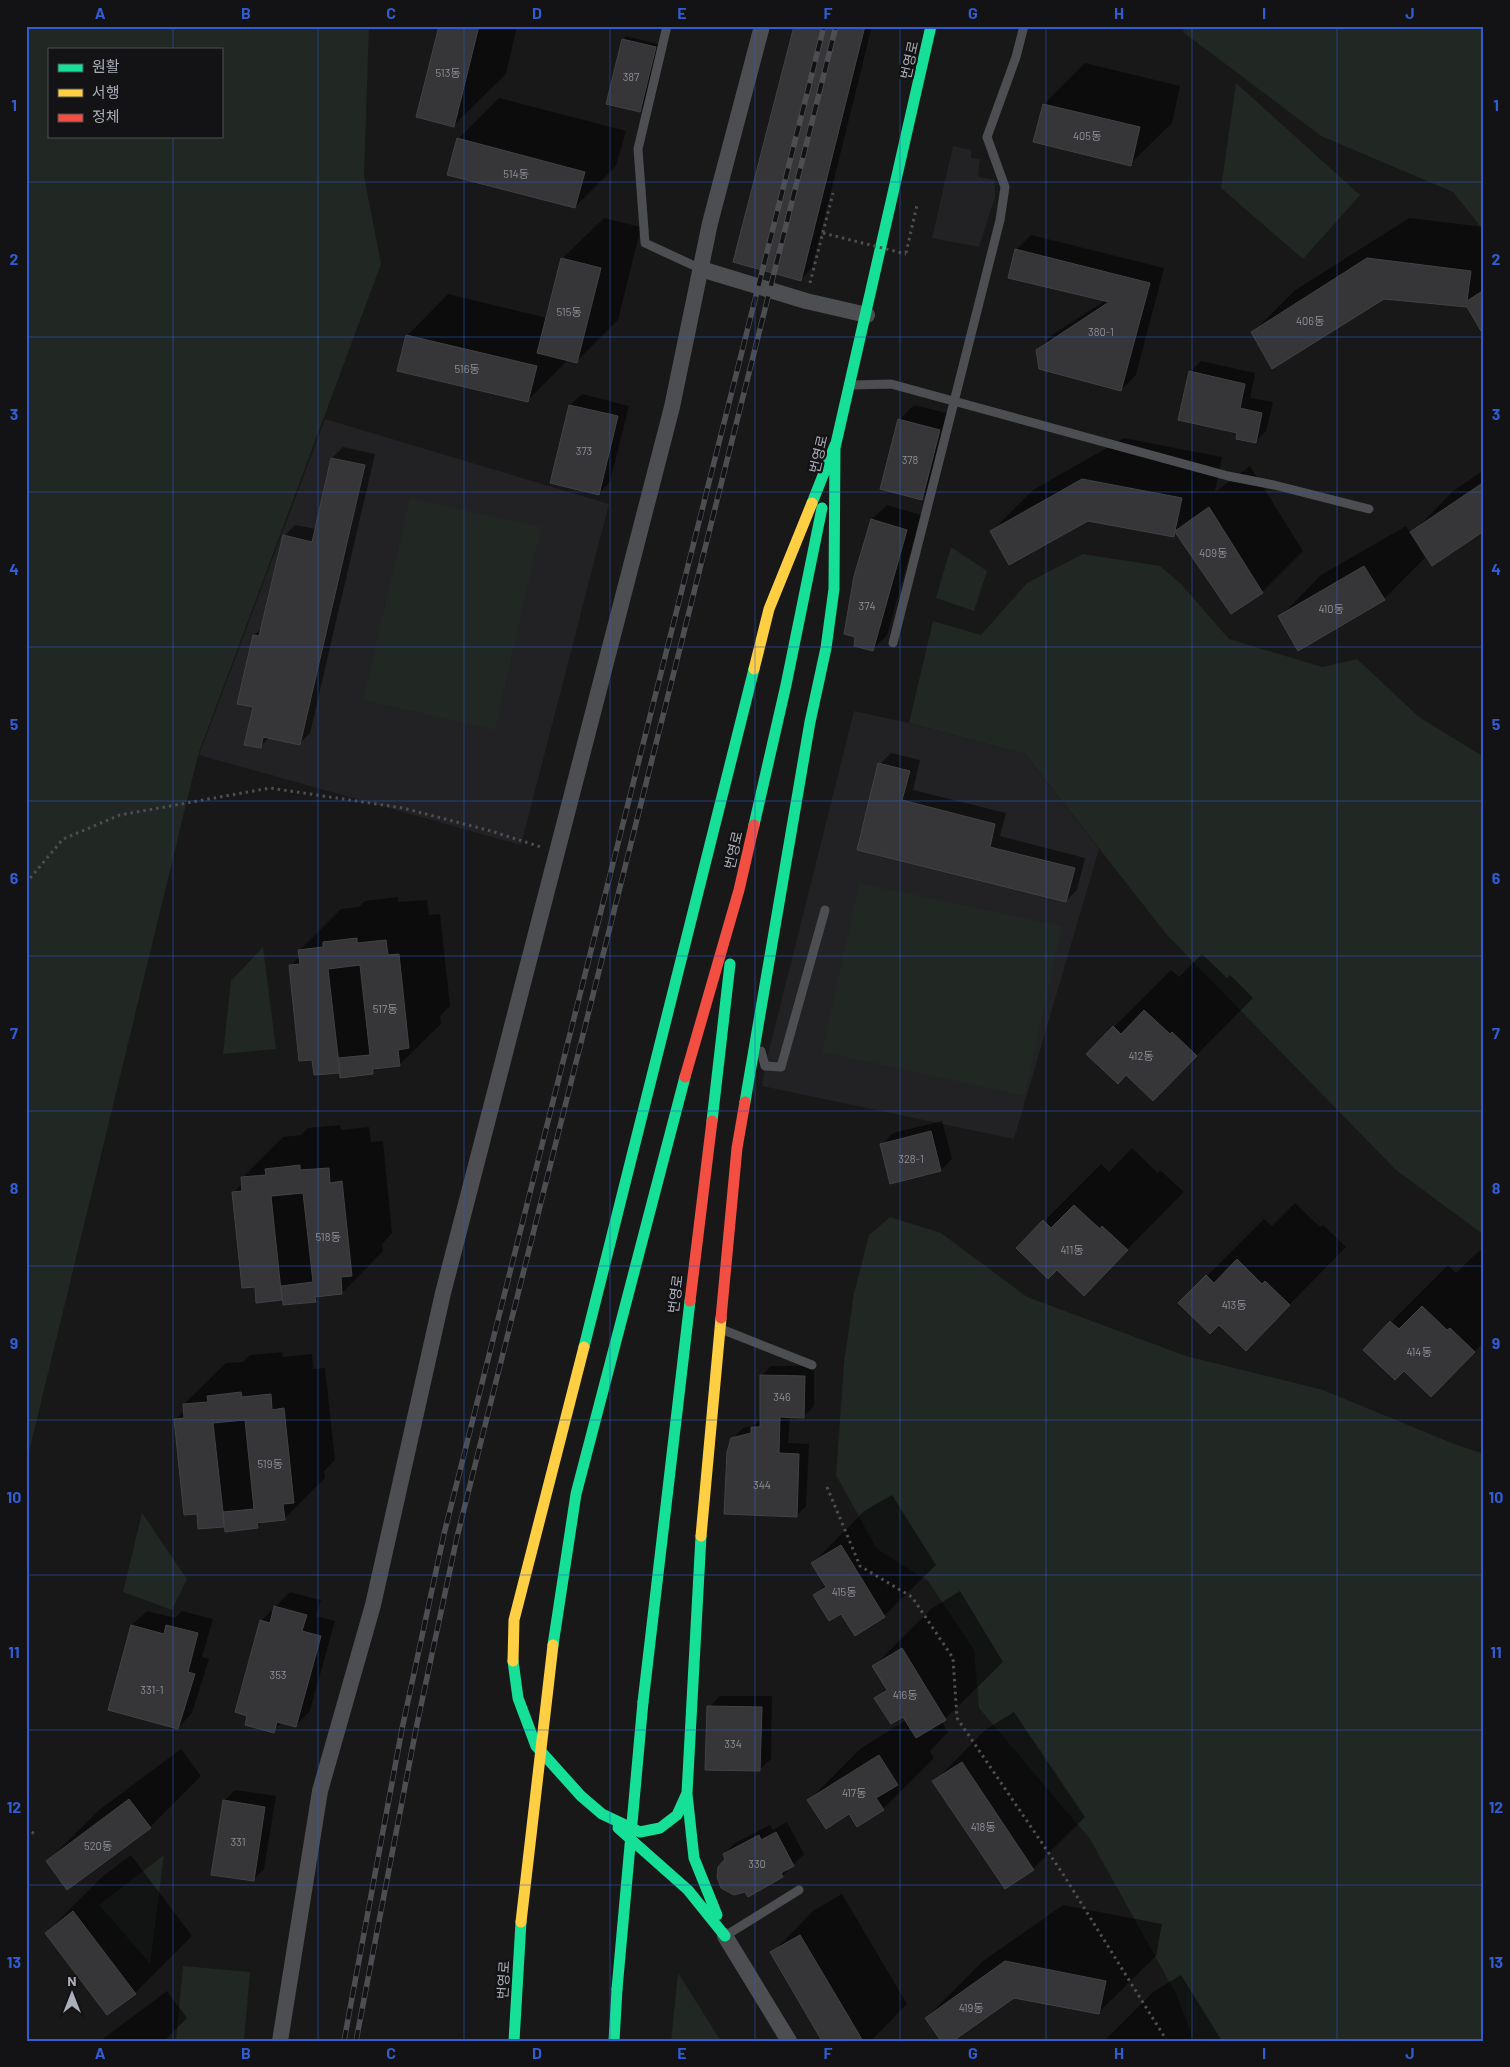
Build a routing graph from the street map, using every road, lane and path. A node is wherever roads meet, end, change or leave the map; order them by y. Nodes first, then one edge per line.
1 (667, 26) edge
2 (762, 26) edge
3 (931, 26) edge
4 (1024, 26) edge
5 (833, 193) dead end
6 (917, 205) dead end
7 (822, 233) junction
8 (906, 254) junction
9 (904, 262) dead end
10 (701, 269) junction
11 (806, 301) junction
12 (867, 314) junction
13 (850, 384) junction
14 (952, 402) junction
15 (835, 445) junction
16 (1368, 509) dead end
17 (893, 643) dead end
18 (556, 852) junction
19 (26, 883) edge
20 (739, 890) junction
21 (825, 910) dead end
22 (756, 1031) junction
23 (720, 1329) junction
24 (812, 1365) dead end
25 (827, 1487) dead end
26 (687, 1792) junction
27 (602, 1814) junction
28 (26, 1829) edge
29 (35, 1834) dead end
30 (799, 1890) dead end
31 (725, 1936) junction
32 (280, 2041) edge
33 (514, 2041) edge
34 (614, 2041) edge
35 (789, 2041) edge
36 (1168, 2041) edge

1 - 10 lane
2 - 10 street
3 - 12 street, 번영로
4 - 14 lane
5 - 7 path
6 - 8 path
7 - 8 path, bridge
7 - 11 path
8 - 9 path
10 - 11 street
10 - 18 street
11 - 12 street
12 - 13 street, 번영로
13 - 14 lane
13 - 15 street, 번영로
14 - 16 lane
14 - 17 lane
15 - 20 street, 번영로
15 - 22 street
15 - 27 street
18 - 19 path
18 - 32 street
20 - 33 street, 번영로, bridge
20 - 34 street, 번영로, bridge
21 - 22 lane
22 - 23 street
23 - 24 lane
23 - 26 street
25 - 36 path
26 - 27 street
26 - 31 street
27 - 31 street
28 - 29 path
30 - 31 lane
31 - 35 street

